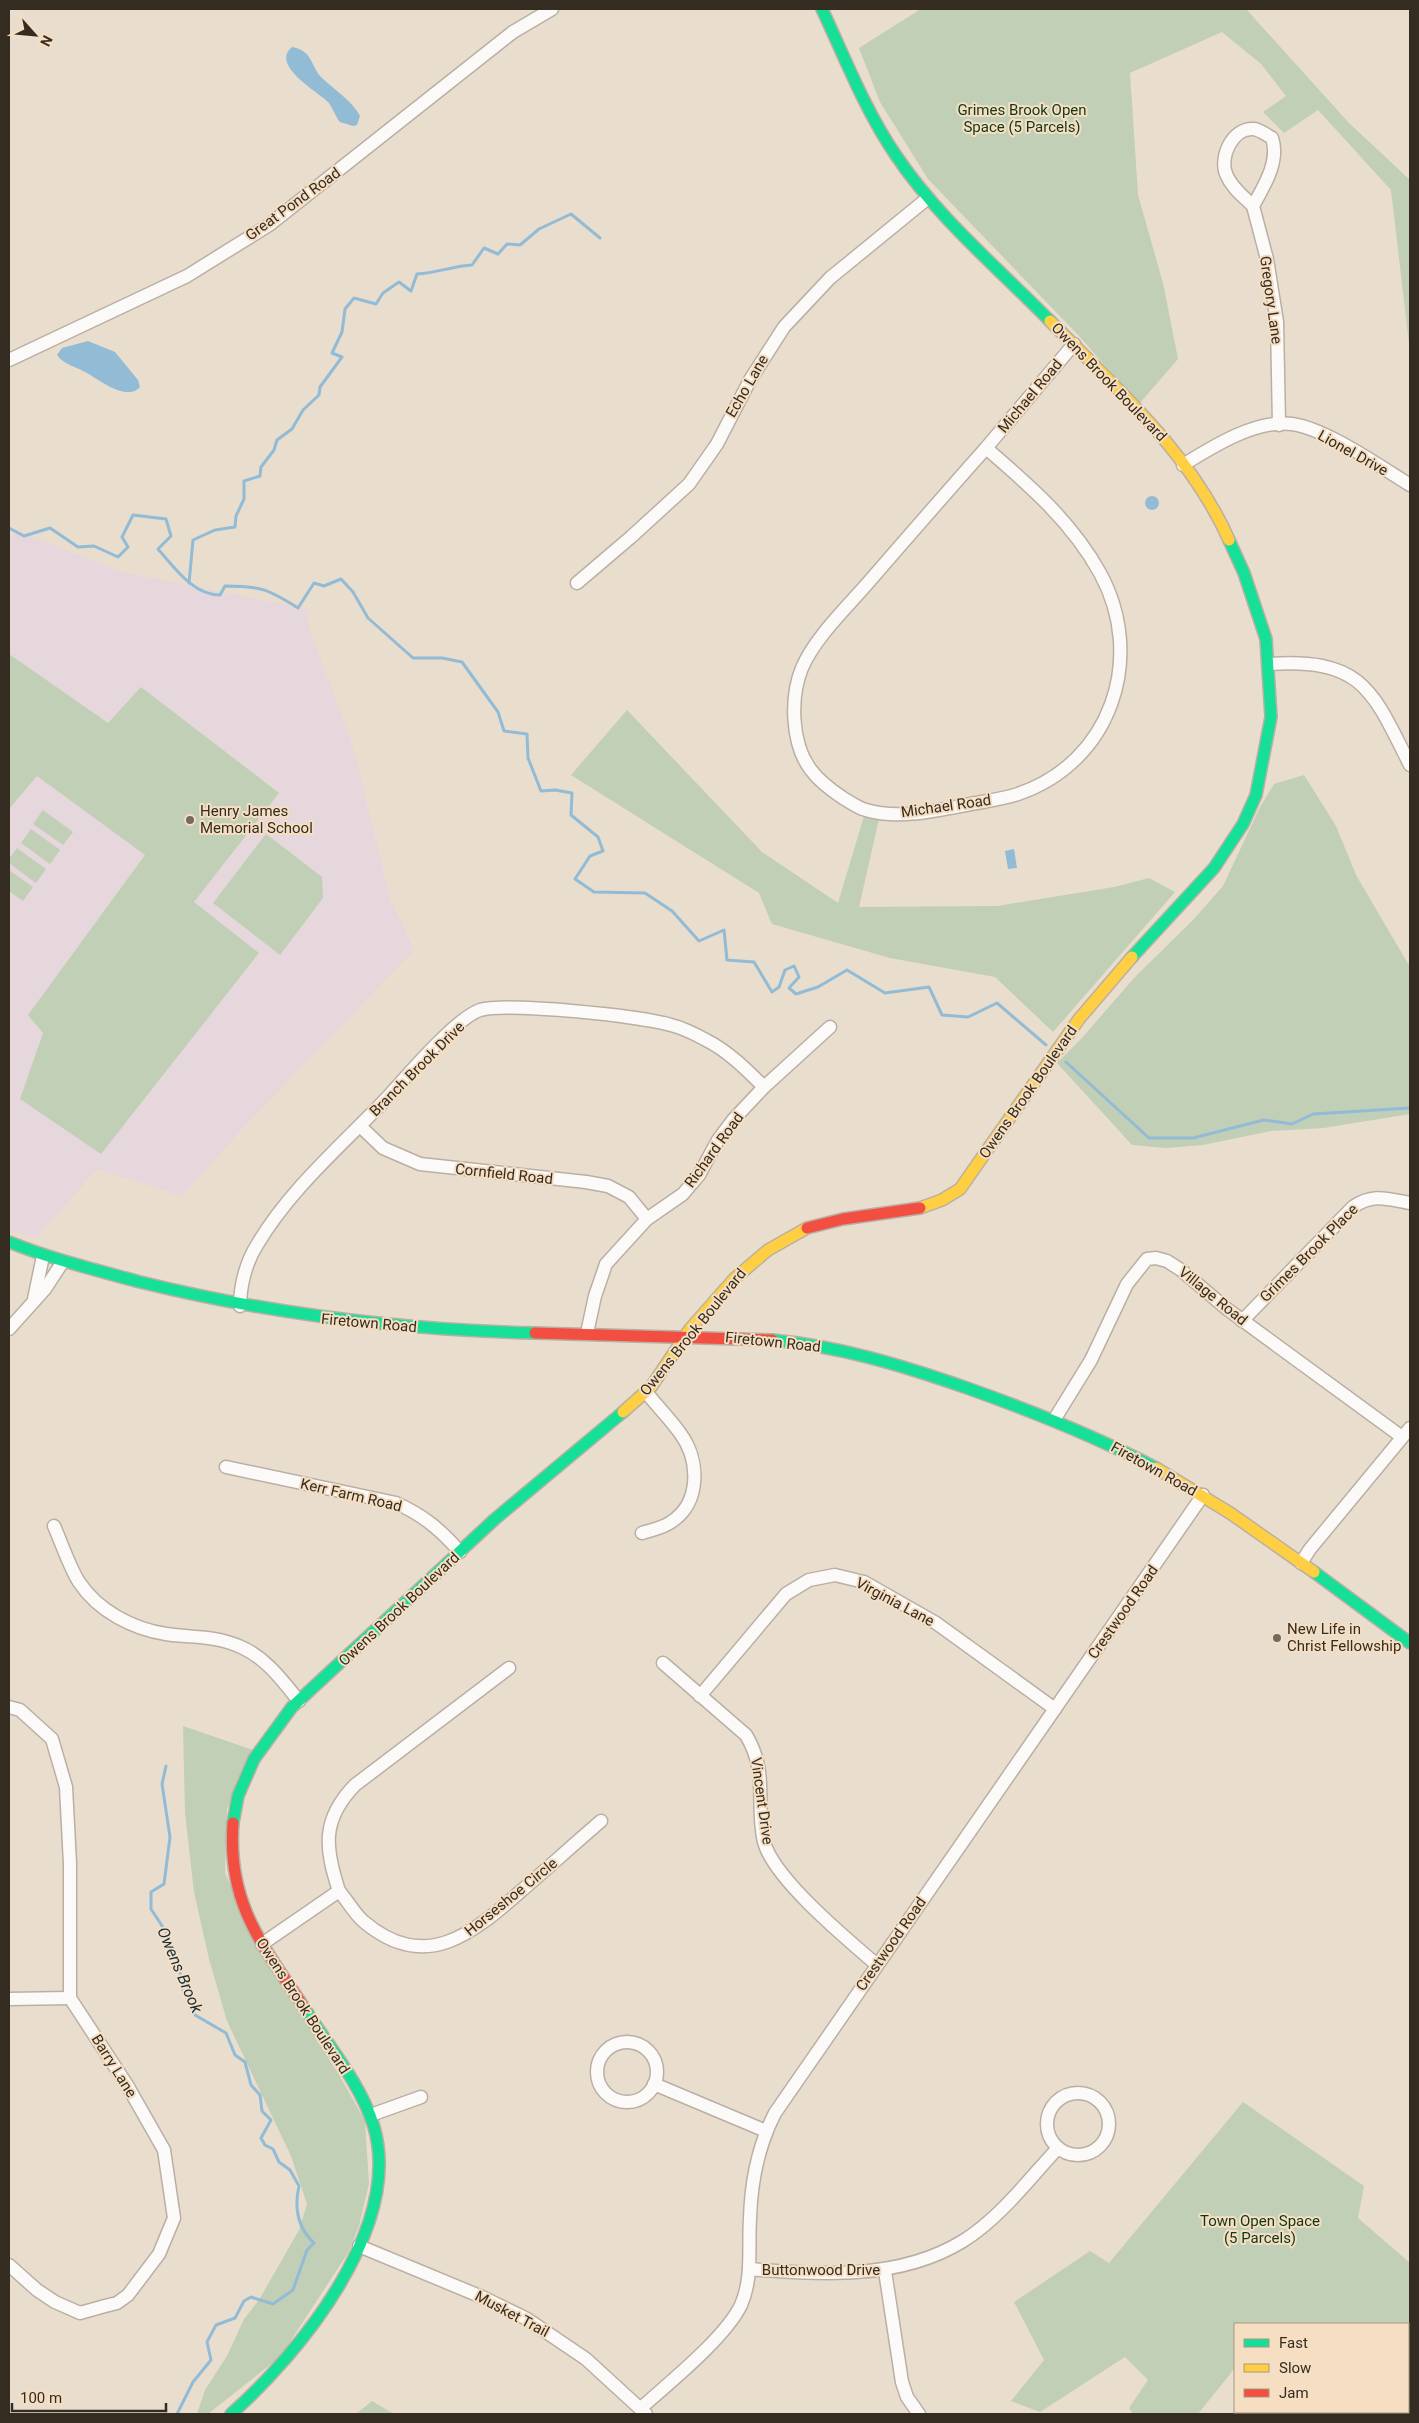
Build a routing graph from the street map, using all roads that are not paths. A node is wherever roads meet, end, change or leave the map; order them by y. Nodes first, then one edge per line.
1 (552, 9) edge
2 (822, 9) edge
3 (928, 198) junction
4 (1253, 206) junction
5 (1074, 344) junction
6 (9, 360) edge
7 (1279, 425) junction
8 (986, 448) junction
9 (1183, 465) junction
10 (1410, 485) edge
11 (577, 583) dead end
12 (1268, 664) junction
13 (1410, 765) edge
14 (830, 1027) dead end
15 (764, 1087) junction
16 (360, 1126) junction
17 (1410, 1203) edge
18 (647, 1219) junction
19 (9, 1242) edge
20 (43, 1256) junction
21 (62, 1262) junction
22 (34, 1299) junction
23 (240, 1306) junction
24 (1242, 1321) junction
25 (9, 1329) edge
26 (587, 1333) junction
27 (685, 1337) junction
28 (646, 1392) junction
29 (1054, 1420) junction
30 (1406, 1432) edge
31 (226, 1467) dead end
32 (1203, 1495) junction
33 (54, 1526) dead end
34 (642, 1533) dead end
35 (460, 1552) junction
36 (1301, 1563) junction
37 (1410, 1643) edge
38 (663, 1663) dead end
39 (509, 1668) dead end
40 (700, 1696) junction
41 (300, 1701) junction
42 (9, 1706) edge
43 (1055, 1709) junction
44 (601, 1821) dead end
45 (339, 1891) junction
46 (262, 1944) junction
47 (876, 1965) junction
48 (9, 1998) edge
49 (70, 1998) junction
50 (654, 2084) junction
51 (421, 2097) dead end
52 (371, 2115) junction
53 (766, 2131) junction
54 (1058, 2148) junction
55 (359, 2246) junction
56 (9, 2265) edge
57 (749, 2269) junction
58 (885, 2271) junction
59 (644, 2411) edge
60 (231, 2414) edge
61 (919, 2414) edge

1 - 6 street, Great Pond Road
2 - 3 street, Owens Brook Boulevard
3 - 5 street, Owens Brook Boulevard
3 - 11 street, Echo Lane
4 - 4 street, Gregory Lane
4 - 7 street, Gregory Lane
5 - 8 street, Michael Road
5 - 9 street, Owens Brook Boulevard
7 - 9 street, Lionel Drive
7 - 10 street, Lionel Drive
8 - 8 street, Michael Road
9 - 12 street, Owens Brook Boulevard
12 - 13 street
12 - 27 street, Owens Brook Boulevard
14 - 15 street, Richard Road
15 - 16 street, Branch Brook Drive
15 - 18 street, Richard Road
16 - 18 street, Cornfield Road
16 - 23 street, Branch Brook Drive
17 - 24 street, Grimes Brook Place
18 - 26 street, Richard Road
19 - 20 street, Firetown Road
20 - 21 street, Firetown Road
20 - 22 street
21 - 22 street
21 - 23 street, Firetown Road
22 - 25 street
23 - 26 street, Firetown Road
24 - 29 street, Village Road
24 - 30 street, Village Road
26 - 27 street, Firetown Road
27 - 28 street, Owens Brook Boulevard
27 - 29 street, Firetown Road
28 - 34 street
28 - 35 street, Owens Brook Boulevard
29 - 32 street, Firetown Road
30 - 36 street
31 - 35 street, Kerr Farm Road
32 - 36 street, Firetown Road
32 - 43 street, Crestwood Road
33 - 41 street
35 - 41 street, Owens Brook Boulevard
36 - 37 street, Firetown Road
38 - 40 street, Vincent Drive
39 - 45 street, Horseshoe Circle
40 - 43 street, Virginia Lane
40 - 47 street, Vincent Drive
41 - 46 street, Owens Brook Boulevard
42 - 49 street
43 - 47 street, Crestwood Road
44 - 45 street, Horseshoe Circle
45 - 46 street
46 - 52 street, Owens Brook Boulevard
47 - 53 street, Crestwood Road
48 - 49 street
49 - 56 street, Barry Lane
50 - 50 street
50 - 53 street
51 - 52 street
52 - 55 street, Owens Brook Boulevard
53 - 57 street, Crestwood Road
54 - 54 street
54 - 58 street, Buttonwood Drive
55 - 59 street, Musket Trail
55 - 60 street, Owens Brook Boulevard
57 - 58 street, Buttonwood Drive
57 - 59 street, Crestwood Road
58 - 61 street

